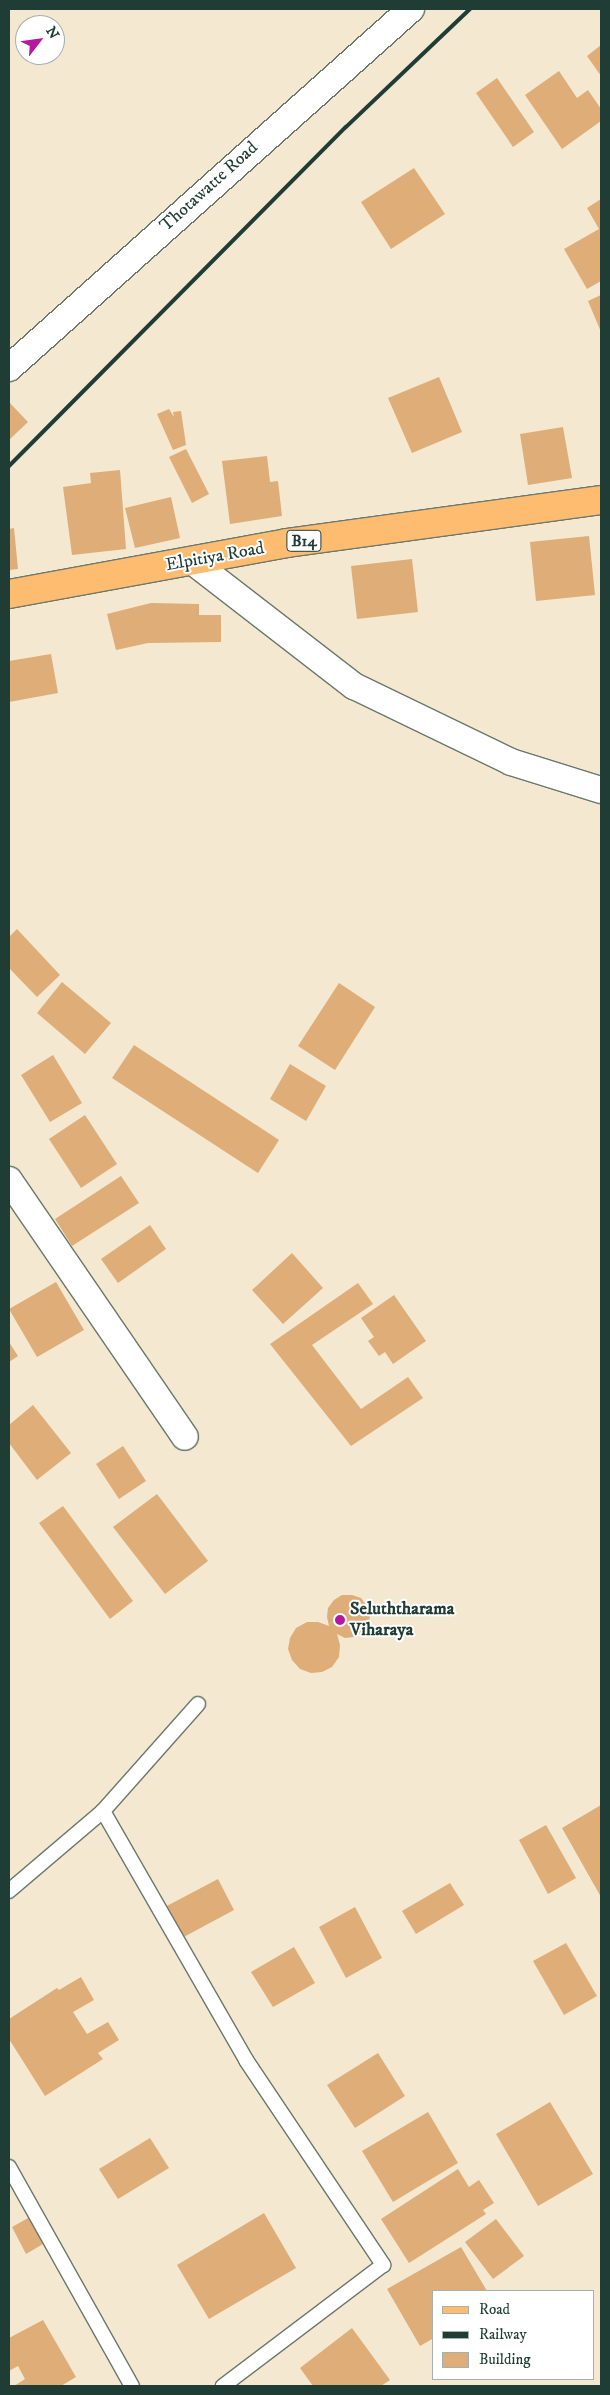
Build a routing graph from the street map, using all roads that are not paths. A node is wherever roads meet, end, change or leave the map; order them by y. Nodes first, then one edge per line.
1 (412, 9) edge
2 (9, 368) edge
3 (601, 500) edge
4 (192, 561) junction
5 (9, 594) edge
6 (601, 790) edge
7 (9, 1180) edge
8 (185, 1437) dead end
9 (198, 1704) dead end
10 (103, 1811) junction
11 (9, 1891) edge
12 (9, 2166) edge
13 (132, 2386) edge
14 (223, 2386) edge

1 - 2 street, Thotawatte Road
3 - 4 main road, Elpitiya Road / B14
4 - 5 main road, Elpitiya Road / B14
4 - 6 street
7 - 8 street
9 - 10 lane
10 - 11 lane
10 - 14 lane
12 - 13 lane

